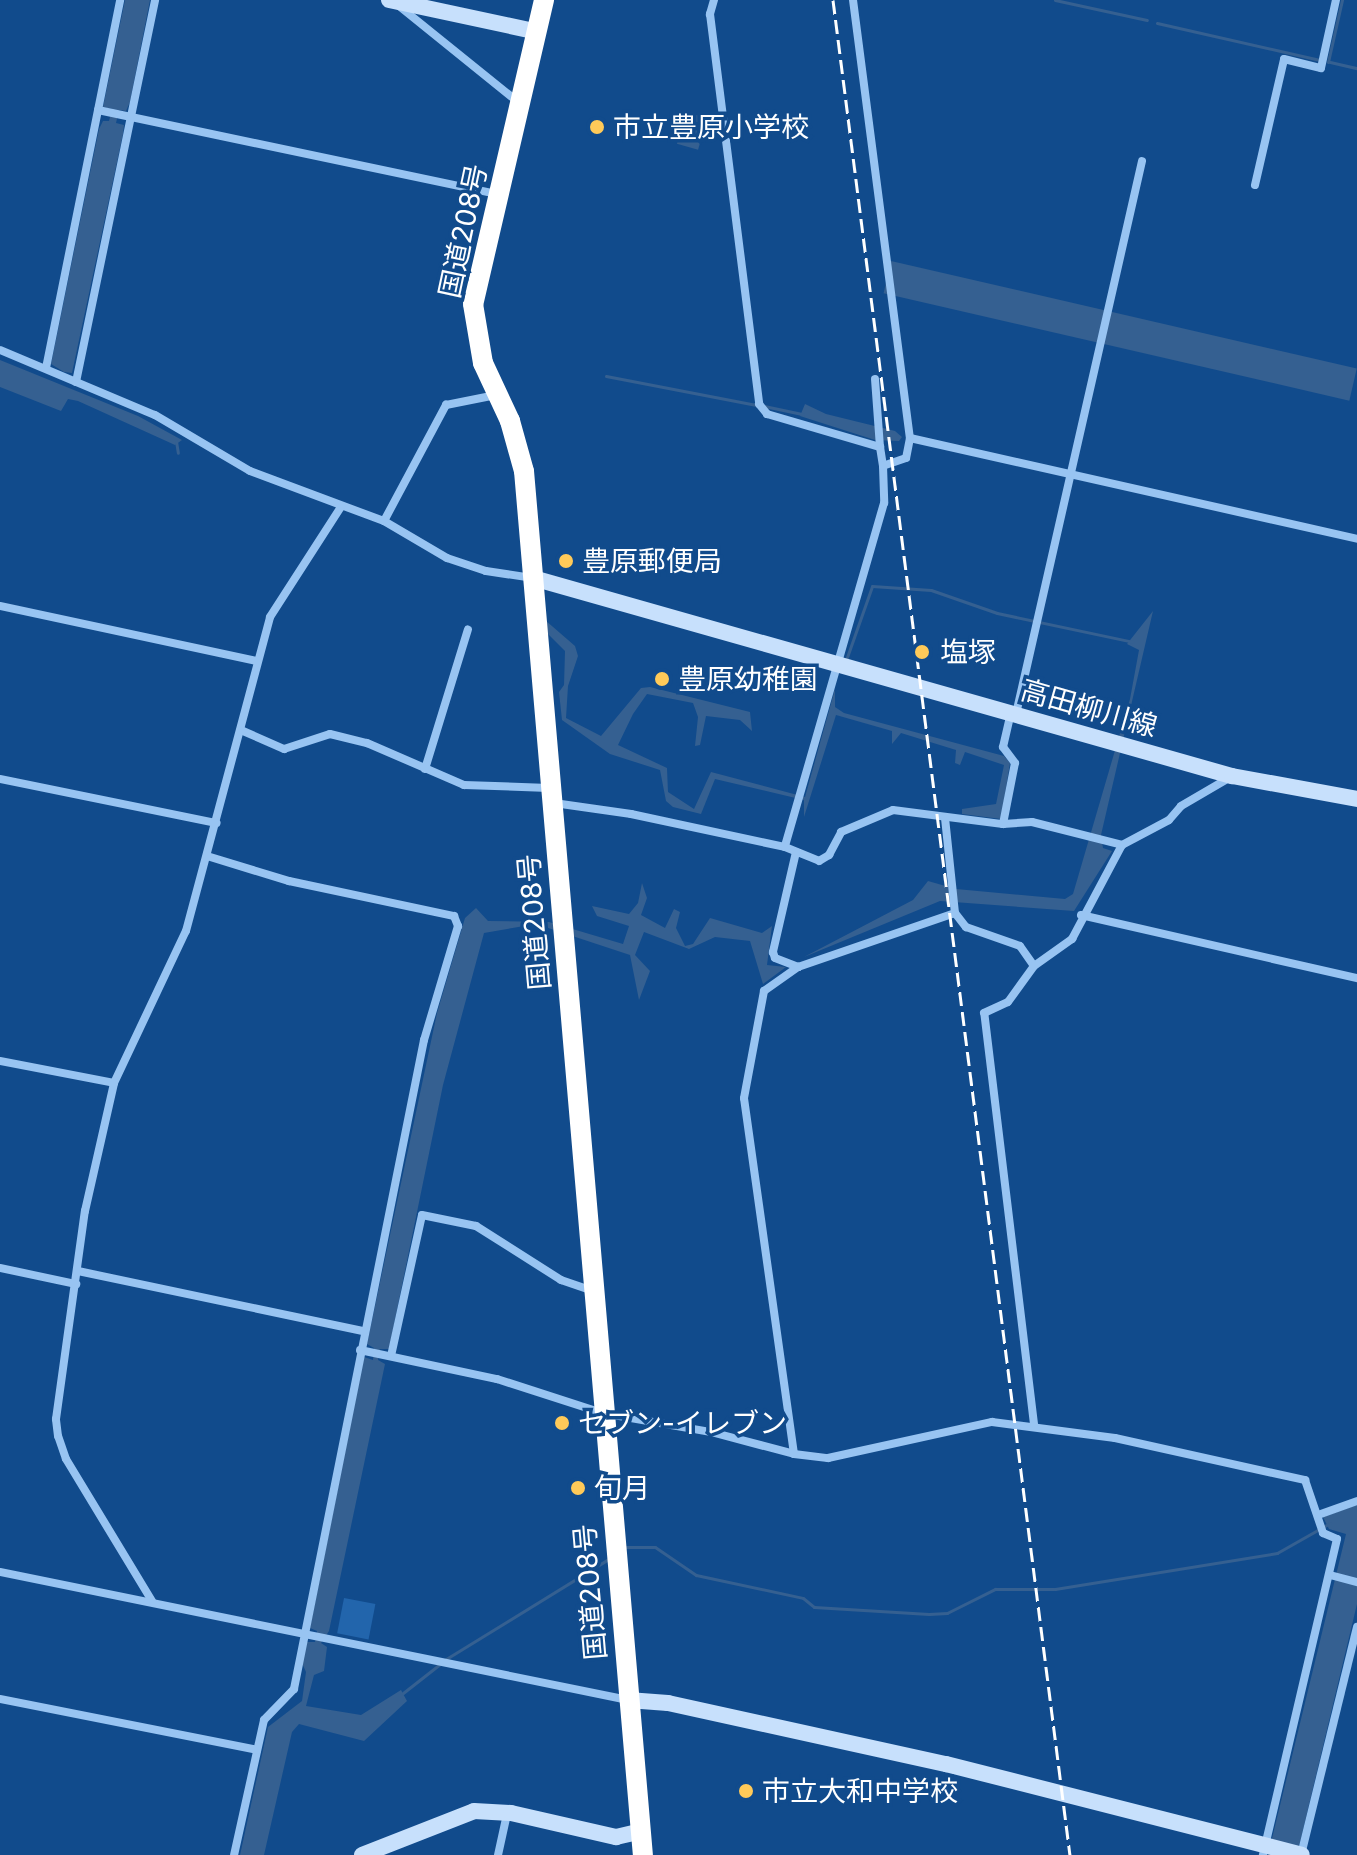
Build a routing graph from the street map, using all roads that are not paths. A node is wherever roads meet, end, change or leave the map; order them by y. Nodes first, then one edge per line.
1 (120, 0) edge
2 (155, 0) edge
3 (391, 0) edge
4 (544, 0) edge
5 (714, 0) edge
6 (853, 0) edge
7 (1336, 0) edge
8 (538, 32) junction
9 (521, 105) junction
10 (98, 110) junction
11 (129, 118) junction
12 (1142, 161) dead end
13 (1255, 185) dead end
14 (495, 203) junction
15 (0, 350) edge
16 (46, 368) junction
17 (875, 379) dead end
18 (76, 382) junction
19 (496, 395) junction
20 (910, 438) junction
21 (880, 447) junction
22 (883, 466) junction
23 (1070, 474) junction
24 (341, 507) junction
25 (384, 521) junction
26 (1357, 539) edge
27 (533, 578) junction
28 (0, 606) edge
29 (468, 629) dead end
30 (257, 661) junction
31 (838, 665) junction
32 (1013, 713) junction
33 (243, 731) junction
34 (425, 769) junction
35 (1232, 776) junction
36 (0, 779) edge
37 (550, 795) junction
38 (1357, 799) edge
39 (945, 818) junction
40 (217, 823) junction
41 (1003, 824) junction
42 (1122, 845) junction
43 (785, 847) junction
44 (796, 852) junction
45 (207, 856) junction
46 (955, 913) junction
47 (1081, 915) junction
48 (1034, 966) junction
49 (798, 967) junction
50 (1357, 978) edge
51 (0, 1061) edge
52 (114, 1083) junction
53 (0, 1268) edge
54 (78, 1271) junction
55 (76, 1284) junction
56 (593, 1291) junction
57 (363, 1331) junction
58 (360, 1350) junction
59 (391, 1356) junction
60 (602, 1413) junction
61 (1034, 1424) junction
62 (794, 1454) junction
63 (1357, 1501) edge
64 (1318, 1515) junction
65 (0, 1572) edge
66 (1330, 1575) junction
67 (1357, 1582) edge
68 (152, 1601) junction
69 (1357, 1627) edge
70 (302, 1634) junction
71 (0, 1699) edge
72 (628, 1700) junction
73 (257, 1750) junction
74 (507, 1813) junction
75 (641, 1831) junction
76 (1264, 1851) edge
77 (234, 1855) edge
78 (362, 1855) edge
79 (498, 1855) edge
80 (643, 1855) edge
81 (1301, 1855) edge

1 - 10 street
2 - 11 street
3 - 8 main road
3 - 9 street
4 - 8 highway, 国道208号
5 - 21 street
6 - 20 street
7 - 13 street
8 - 9 highway, 国道208号
9 - 14 highway, 国道208号
10 - 11 street
10 - 16 street
11 - 14 street
11 - 18 street
12 - 23 street
14 - 19 highway, 国道208号
15 - 16 street
16 - 18 street
17 - 21 street
18 - 24 street
19 - 25 street
19 - 27 highway, 国道208号
20 - 22 street
20 - 23 street
21 - 22 street
22 - 31 street
23 - 26 street
23 - 32 street
24 - 25 street
24 - 30 street
25 - 27 street
27 - 31 main road, 高田柳川線
27 - 37 highway, 国道208号
28 - 30 street
29 - 34 street
30 - 33 street
31 - 32 main road, 高田柳川線
31 - 43 street
32 - 35 main road, 高田柳川線
32 - 41 street
33 - 34 street
33 - 40 street
34 - 37 street
35 - 38 main road, 高田柳川線
35 - 42 street
36 - 40 street
37 - 43 street
37 - 56 highway, 国道208号
39 - 41 street
39 - 44 street
39 - 46 street
40 - 45 street
41 - 42 street
42 - 47 street
43 - 44 street
44 - 49 street
45 - 52 street
45 - 57 street
46 - 48 street
46 - 49 street
47 - 48 street
47 - 50 street
48 - 61 street
49 - 62 street
51 - 52 street
52 - 54 street
53 - 55 street
54 - 55 street
54 - 57 street
55 - 68 street
56 - 59 street
56 - 60 highway, 国道208号
57 - 58 street
58 - 59 street
58 - 70 street
59 - 60 street
60 - 62 street
60 - 72 highway, 国道208号
61 - 62 street
61 - 64 street
63 - 64 street
64 - 66 street
65 - 68 street
66 - 67 street
66 - 76 street
68 - 70 street
69 - 81 street
70 - 72 street
70 - 73 street
71 - 73 street
72 - 75 highway, 国道208号
72 - 76 main road
73 - 77 street
74 - 75 main road
74 - 78 main road
74 - 79 street
75 - 80 highway, 国道208号
76 - 81 main road

